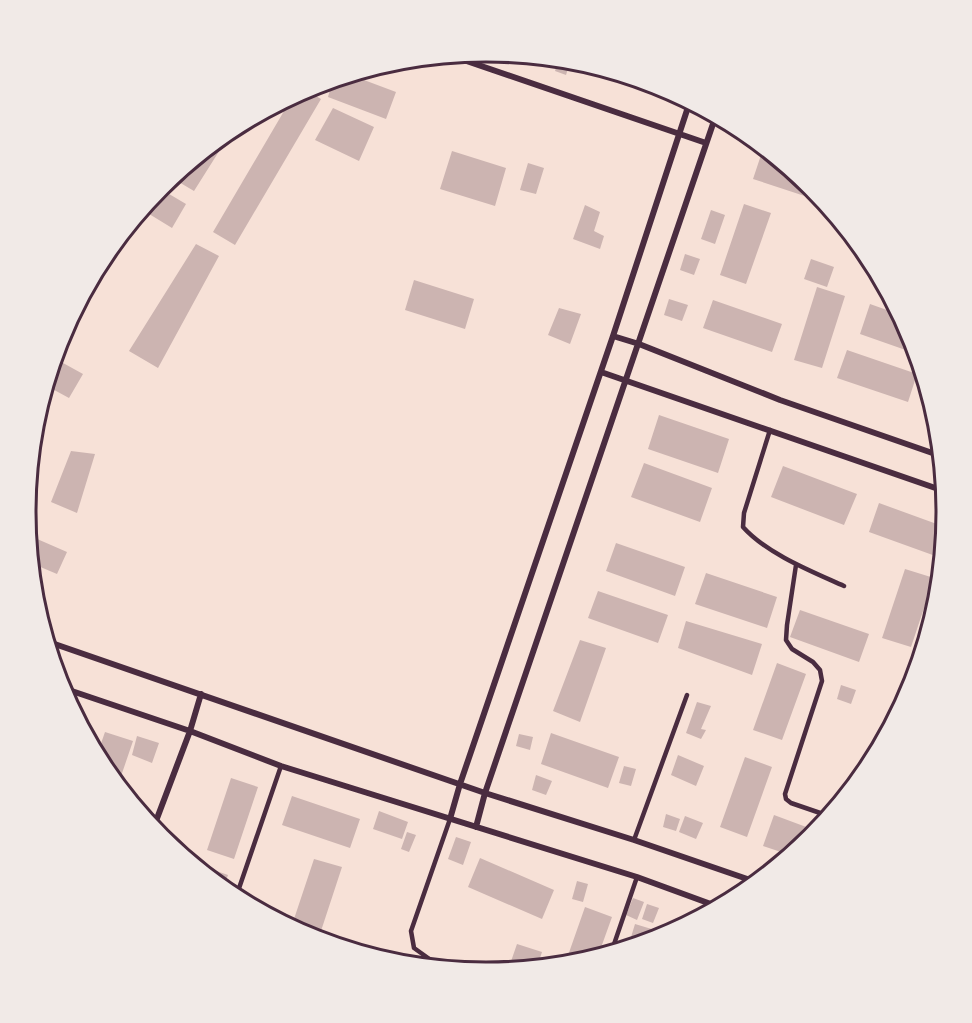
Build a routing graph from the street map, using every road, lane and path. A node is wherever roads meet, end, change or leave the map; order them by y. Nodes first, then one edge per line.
1 (469, 62) edge
2 (687, 109) edge
3 (713, 123) edge
4 (678, 134) junction
5 (706, 143) junction
6 (613, 336) junction
7 (639, 344) junction
8 (601, 372) junction
9 (627, 381) junction
10 (770, 430) junction
11 (932, 453) edge
12 (935, 488) edge
13 (796, 565) junction
14 (844, 586) dead end
15 (56, 645) edge
16 (73, 691) edge
17 (201, 694) junction
18 (687, 695) dead end
19 (189, 730) junction
20 (281, 766) junction
21 (460, 784) junction
22 (485, 793) junction
23 (820, 813) edge
24 (157, 818) edge
25 (450, 819) junction
26 (476, 827) junction
27 (634, 840) junction
28 (637, 877) junction
29 (746, 879) edge
30 (239, 888) edge
31 (708, 903) edge
32 (614, 943) edge
33 (428, 958) edge

1 - 4 street
2 - 4 street
3 - 5 street
4 - 5 street
4 - 6 street
5 - 7 street
6 - 7 street
6 - 8 street
7 - 9 street
7 - 11 street
8 - 9 street
8 - 21 street
9 - 10 street
9 - 22 street
10 - 12 street
10 - 13 lane
13 - 14 lane
13 - 23 lane
15 - 17 street
16 - 19 street
17 - 19 street
17 - 21 street
18 - 27 lane
19 - 20 street
19 - 24 street
20 - 25 street
20 - 30 lane
21 - 22 street
21 - 25 street
22 - 26 street
22 - 27 street
25 - 26 street
25 - 33 lane
26 - 28 street
27 - 29 street
28 - 31 street
28 - 32 lane

